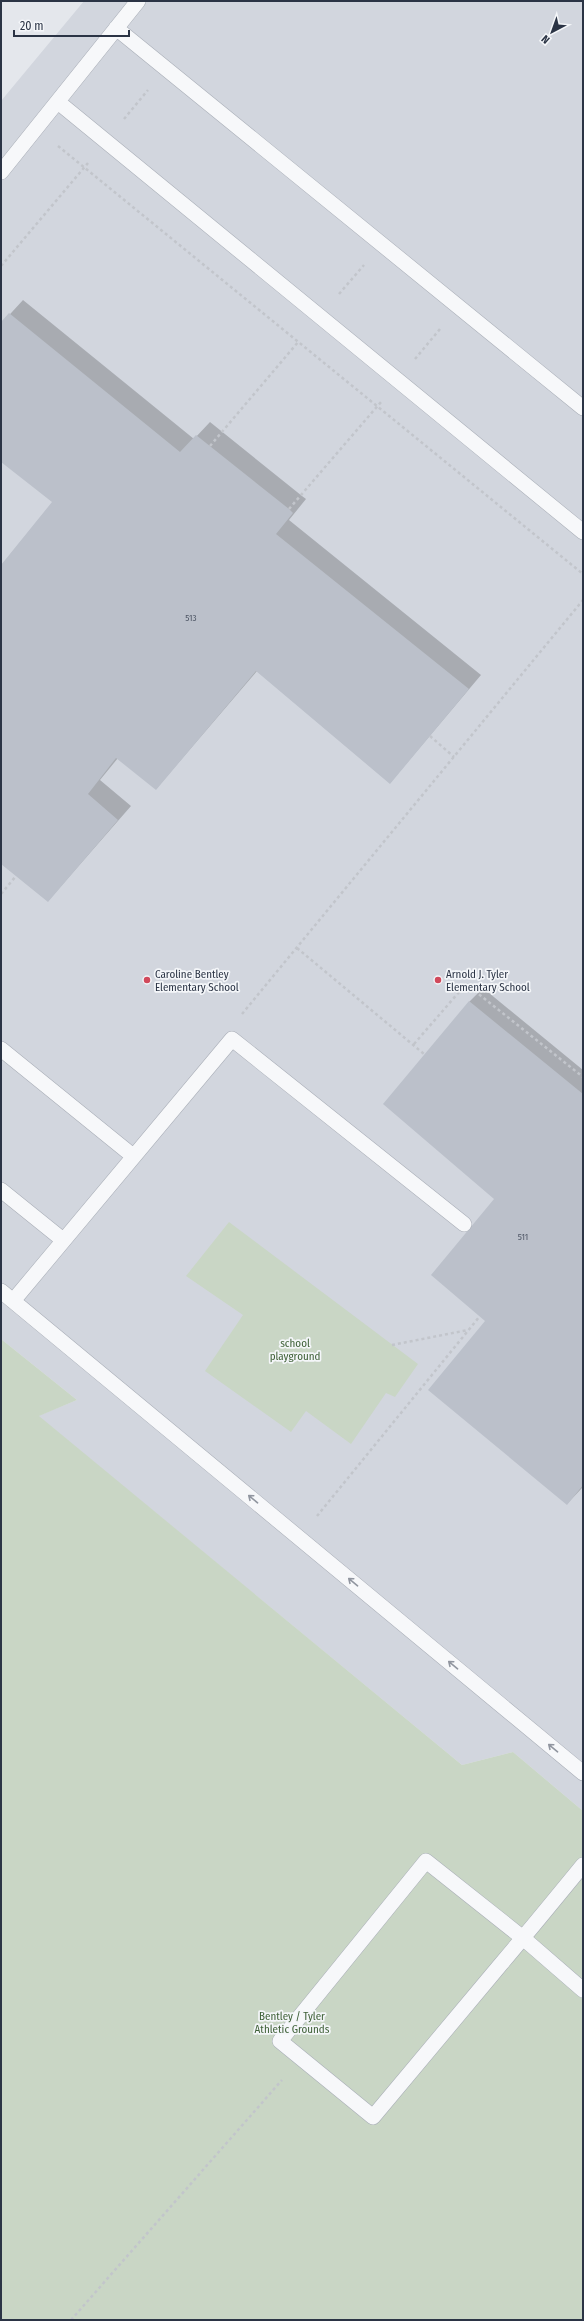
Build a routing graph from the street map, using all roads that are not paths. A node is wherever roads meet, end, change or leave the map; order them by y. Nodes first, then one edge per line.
1 (138, 1) edge
2 (116, 28) junction
3 (58, 102) junction
4 (1, 172) edge
5 (583, 408) edge
6 (583, 532) edge
7 (1, 1049) edge
8 (133, 1156) junction
9 (1, 1190) edge
10 (464, 1224) dead end
11 (63, 1240) junction
12 (1, 1291) edge
13 (13, 1301) junction
14 (583, 1773) edge
15 (583, 1865) edge
16 (523, 1938) junction
17 (583, 1990) edge

1 - 2 lane
2 - 3 lane
2 - 5 lane
3 - 4 lane
3 - 6 lane
7 - 8 lane
8 - 10 lane
8 - 11 lane
9 - 11 lane
11 - 13 lane
12 - 13 lane
14 -> 13 lane
15 - 16 lane
16 - 16 lane
16 - 17 lane

